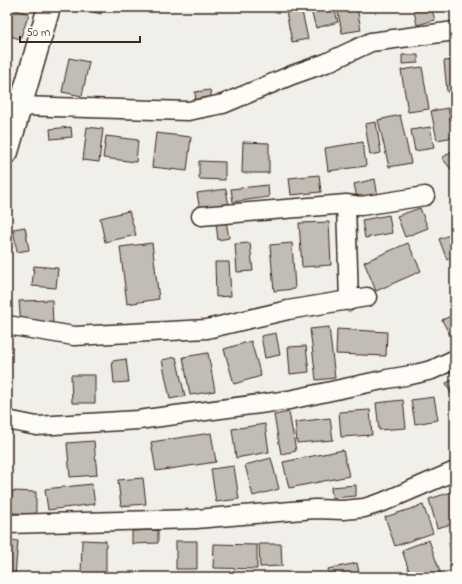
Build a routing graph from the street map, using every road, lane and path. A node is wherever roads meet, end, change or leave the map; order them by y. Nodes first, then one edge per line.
1 (49, 7) edge
2 (455, 31) edge
3 (20, 106) junction
4 (7, 152) edge
5 (425, 196) dead end
6 (346, 204) junction
7 (201, 216) dead end
8 (367, 297) dead end
9 (349, 301) junction
10 (7, 326) edge
11 (455, 359) edge
12 (7, 420) edge
13 (455, 471) edge
14 (7, 524) edge

1 - 3 street
2 - 3 street
3 - 4 street
5 - 6 street
6 - 7 street
6 - 9 street
8 - 9 street
9 - 10 street
11 - 12 street
13 - 14 street

